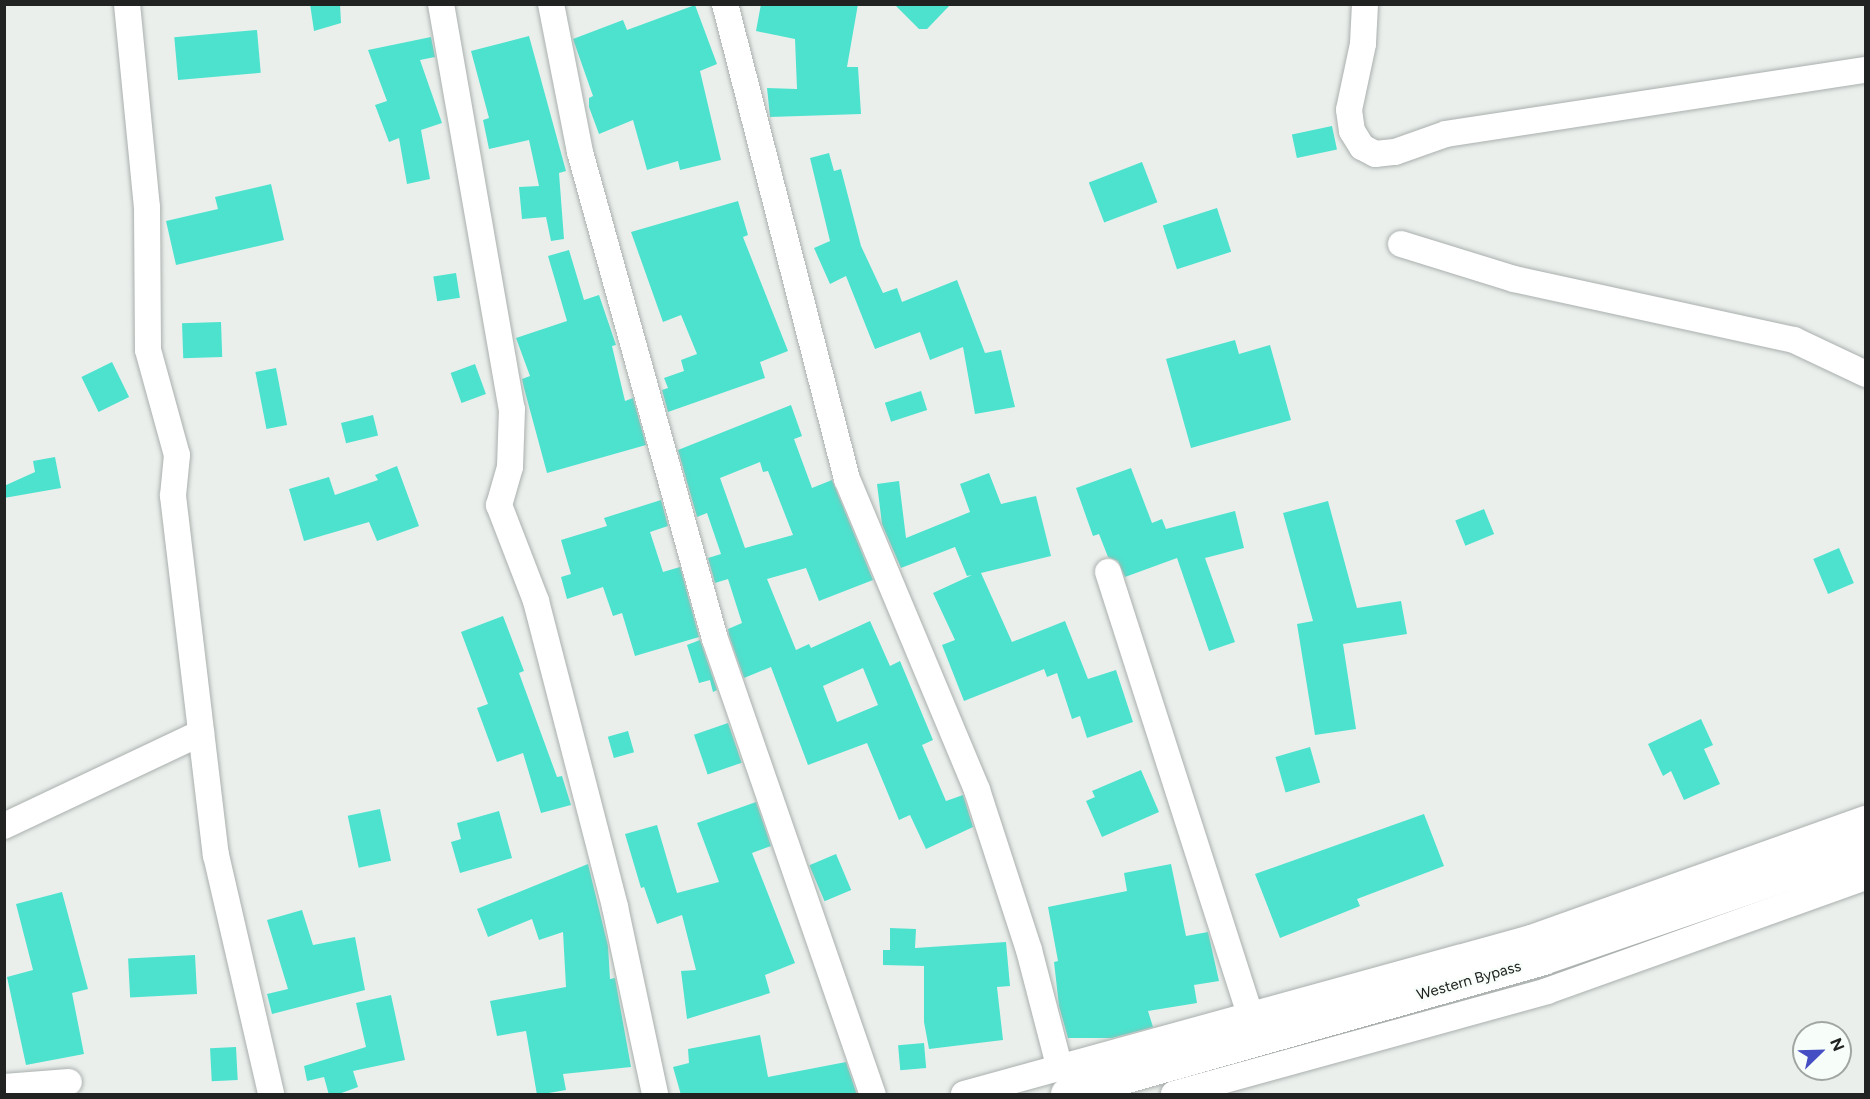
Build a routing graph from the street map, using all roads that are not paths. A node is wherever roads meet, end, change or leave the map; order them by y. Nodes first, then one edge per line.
1 (127, 4) edge
2 (441, 4) edge
3 (550, 4) edge
4 (724, 4) edge
5 (1365, 4) edge
6 (1866, 70) edge
7 (1401, 244) dead end
8 (1866, 374) edge
9 (1108, 573) dead end
10 (201, 733) junction
11 (1866, 819) edge
12 (4, 826) edge
13 (1866, 848) edge
14 (1866, 877) edge
15 (1251, 1018) junction
16 (69, 1082) dead end
17 (1063, 1082) edge
18 (4, 1087) edge
19 (271, 1095) edge
20 (656, 1095) edge
21 (873, 1095) edge
22 (964, 1095) edge
23 (1174, 1095) edge

1 - 10 street
2 - 20 street
3 - 21 street
4 - 17 street
5 - 6 street
7 - 8 street
9 - 15 street
10 - 12 street
10 - 19 street
11 - 15 street
13 - 17 main road, Western Bypass
14 - 23 street
15 - 17 street
16 - 18 street
17 - 22 street

